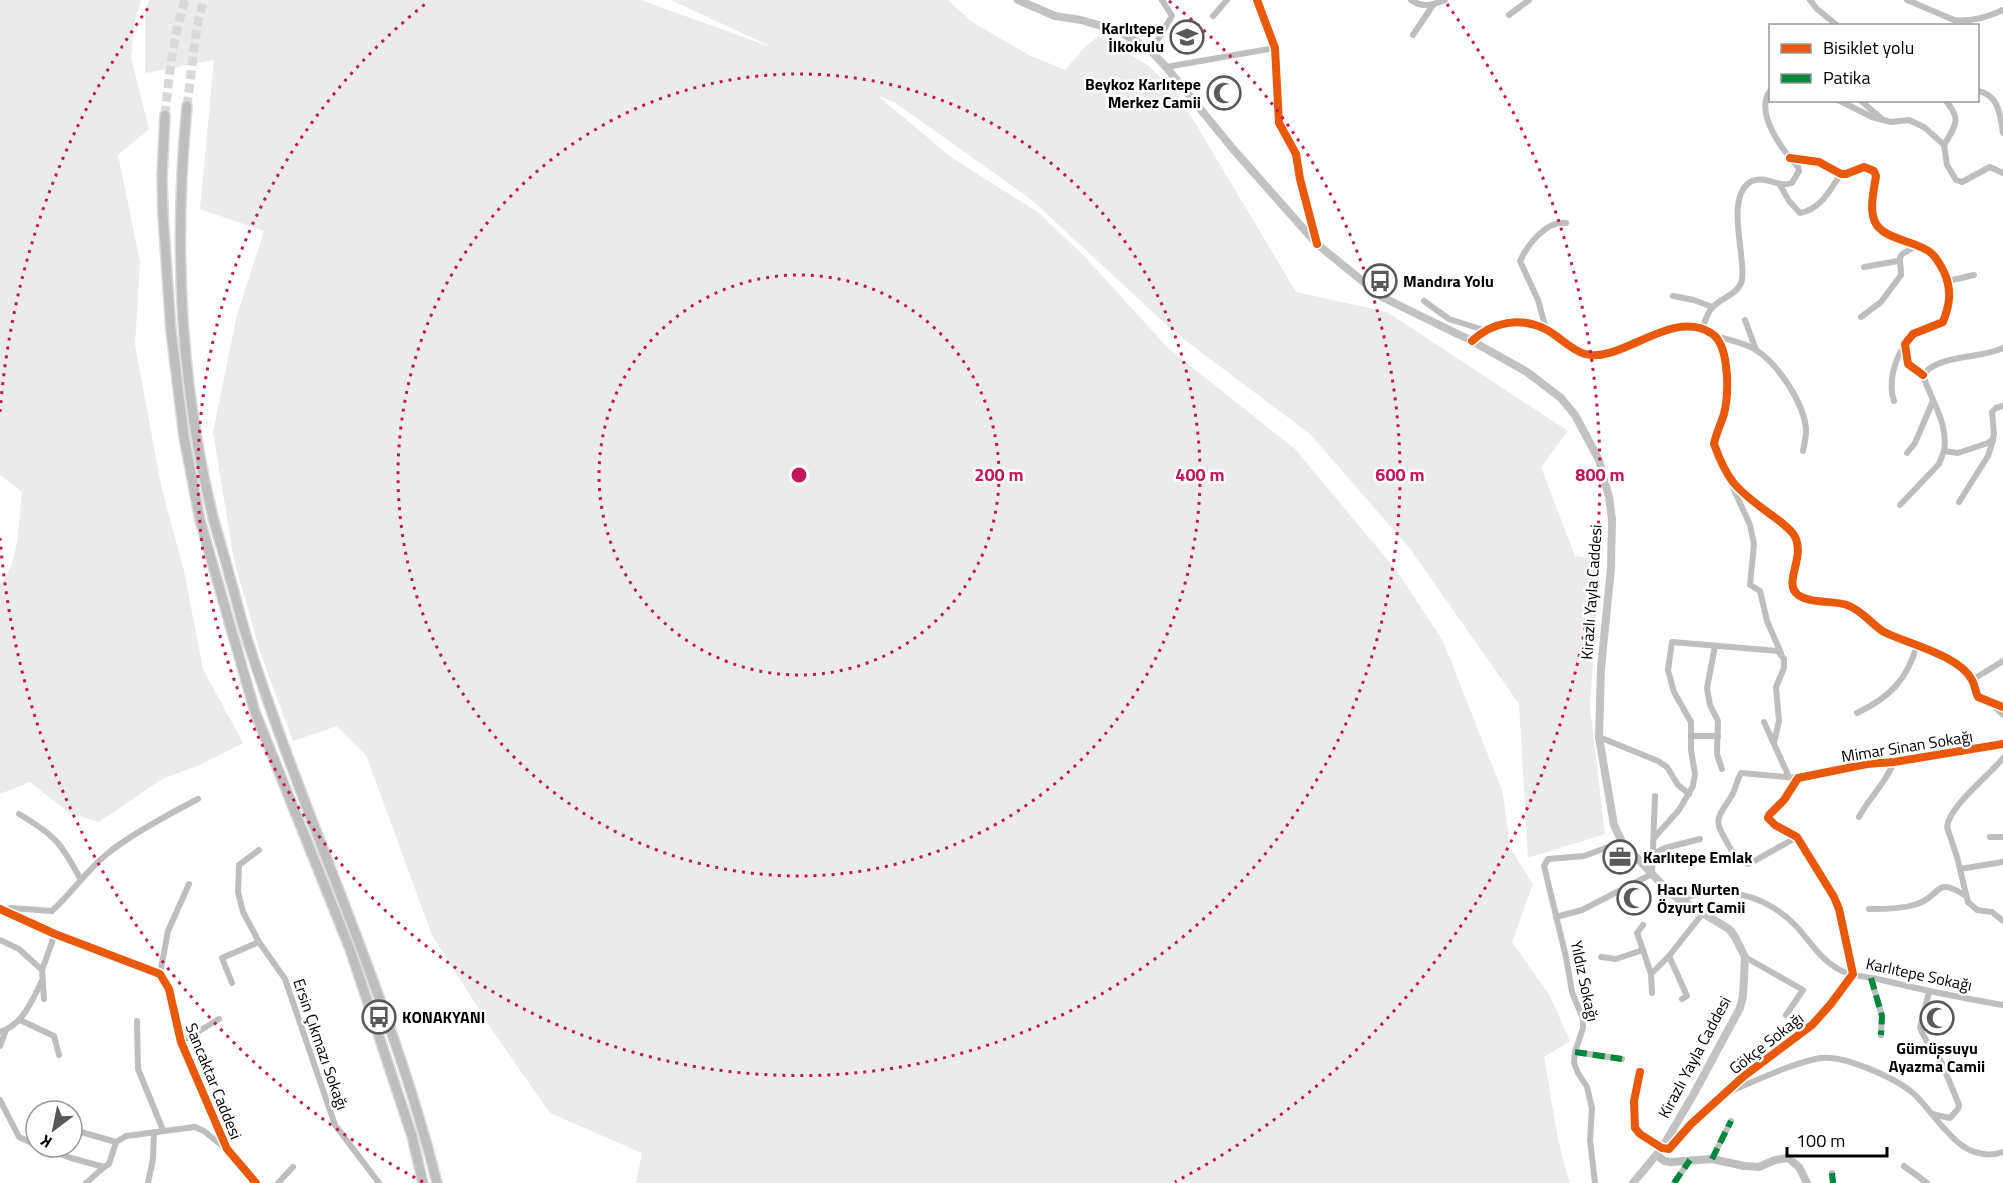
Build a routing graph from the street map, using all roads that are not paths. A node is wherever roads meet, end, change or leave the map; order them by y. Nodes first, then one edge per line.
1 (1018, 0) edge
2 (1162, 0) edge
3 (1227, 0) edge
4 (1257, 0) edge
5 (1411, 0) edge
6 (1445, 0) edge
7 (1529, 0) edge
8 (1810, 0) edge
9 (1907, 0) edge
10 (1433, 5) junction
11 (2003, 10) edge
12 (1509, 15) dead end
13 (1213, 16) dead end
14 (1836, 24) edge
15 (1413, 35) dead end
16 (1275, 48) junction
17 (1151, 51) junction
18 (1166, 67) junction
19 (1979, 92) edge
20 (1769, 93) edge
21 (1843, 102) edge
22 (1862, 102) edge
23 (1947, 102) edge
24 (187, 106) tunnel mouth
25 (165, 115) tunnel mouth
26 (1884, 120) junction
27 (2003, 133) edge
28 (1944, 145) junction
29 (1790, 158) junction
30 (2003, 173) edge
31 (1841, 174) junction
32 (1780, 186) junction
33 (1566, 223) dead end
34 (1317, 244) junction
35 (1916, 246) junction
36 (1898, 261) junction
37 (1864, 267) dead end
38 (1974, 275) dead end
39 (1948, 281) junction
40 (1673, 296) dead end
41 (1424, 301) dead end
42 (1712, 307) junction
43 (1861, 317) dead end
44 (1745, 320) dead end
45 (1702, 327) junction
46 (1546, 329) junction
47 (1484, 330) junction
48 (1716, 336) junction
49 (1472, 342) junction
50 (1905, 344) junction
51 (2003, 348) edge
52 (1756, 350) junction
53 (1923, 375) junction
54 (1894, 401) dead end
55 (1933, 401) junction
56 (2003, 406) edge
57 (1993, 440) junction
58 (1803, 451) dead end
59 (1944, 451) junction
60 (1907, 453) dead end
61 (1729, 480) junction
62 (1959, 502) dead end
63 (1900, 505) dead end
64 (1917, 645) junction
65 (1715, 646) junction
66 (1782, 655) junction
67 (2003, 661) edge
68 (1972, 680) junction
69 (1991, 703) junction
70 (2003, 707) edge
71 (1857, 713) dead end
72 (2003, 715) edge
73 (1764, 722) dead end
74 (1691, 736) junction
75 (1718, 736) junction
76 (1599, 738) junction
77 (1774, 743) junction
78 (2003, 744) edge
79 (2003, 758) edge
80 (1894, 762) junction
81 (1722, 769) dead end
82 (1790, 777) junction
83 (1798, 778) junction
84 (1689, 794) junction
85 (1655, 796) dead end
86 (198, 800) dead end
87 (19, 814) dead end
88 (1859, 817) dead end
89 (1797, 837) junction
90 (1990, 837) dead end
91 (2003, 837) edge
92 (1654, 838) junction
93 (1700, 838) dead end
94 (1622, 842) junction
95 (259, 850) dead end
96 (1653, 854) junction
97 (2003, 862) edge
98 (1960, 869) junction
99 (1652, 874) junction
100 (81, 880) junction
101 (189, 884) dead end
102 (1966, 896) junction
103 (1679, 900) junction
104 (1869, 909) dead end
105 (3, 910) edge
106 (1703, 913) junction
107 (1556, 916) junction
108 (2003, 921) edge
109 (1643, 925) dead end
110 (55, 934) junction
111 (0, 940) edge
112 (259, 942) junction
113 (1643, 950) junction
114 (1670, 956) junction
115 (1601, 957) dead end
116 (1745, 957) junction
117 (42, 970) junction
118 (160, 974) junction
119 (1651, 974) junction
120 (1853, 974) junction
121 (1870, 978) junction
122 (42, 981) junction
123 (232, 983) dead end
124 (1929, 992) junction
125 (1652, 993) dead end
126 (44, 999) dead end
127 (1682, 999) dead end
128 (2003, 1005) edge
129 (1786, 1015) dead end
130 (219, 1019) dead end
131 (20, 1020) junction
132 (137, 1021) dead end
133 (3, 1031) edge
134 (1881, 1035) dead end
135 (181, 1042) junction
136 (0, 1046) edge
137 (1575, 1052) junction
138 (59, 1055) dead end
139 (1622, 1059) dead end
140 (1640, 1072) dead end
141 (1726, 1093) junction
142 (0, 1100) edge
143 (1931, 1114) junction
144 (1731, 1121) dead end
145 (163, 1130) junction
146 (84, 1133) edge
147 (154, 1133) junction
148 (24, 1139) edge
149 (116, 1142) junction
150 (227, 1149) junction
151 (1660, 1152) junction
152 (2003, 1152) edge
153 (74, 1159) edge
154 (1712, 1159) junction
155 (1690, 1160) junction
156 (1904, 1166) dead end
157 (104, 1167) junction
158 (292, 1167) dead end
159 (1832, 1173) dead end
160 (255, 1182) edge
161 (1678, 1182) edge
162 (86, 1183) edge
163 (148, 1183) edge
164 (278, 1183) edge
165 (378, 1183) edge
166 (423, 1183) edge
167 (437, 1183) edge
168 (1595, 1183) edge
169 (1633, 1183) edge
170 (1807, 1183) edge
171 (1833, 1183) edge
172 (1927, 1183) edge

1 - 17 main road, Kirazlı Yayla Caddesi
2 - 17 street
3 - 13 street
4 - 16 street
5 - 10 street
6 - 10 street
7 - 12 street
8 - 14 street
9 - 11 street
10 - 15 street
16 - 18 street
16 - 34 street
17 - 18 main road, Kirazlı Yayla Caddesi
18 - 34 main road, Kirazlı Yayla Caddesi
19 - 27 street
20 - 29 street
21 - 26 street
22 - 26 street
23 - 28 street
24 - 167 highway
25 - 166 highway
26 - 28 street
28 - 30 street
29 - 31 street
29 - 32 street
31 - 32 street
31 - 35 street
32 - 42 street
33 - 46 street
34 - 49 main road, Kirazlı Yayla Caddesi
35 - 36 street
35 - 39 street
36 - 37 street
36 - 43 street
38 - 39 street
39 - 50 street
40 - 42 street
41 - 47 street
42 - 45 street
44 - 52 street
45 - 46 street
45 - 48 street
46 - 47 street
47 - 49 street
48 - 52 street
48 - 61 street
49 - 76 main road, Kirazlı Yayla Caddesi
50 - 53 street
50 - 54 street
51 - 53 street
52 - 58 street
53 - 55 street
55 - 59 street
55 - 60 street
56 - 57 street
57 - 59 street
57 - 62 street
59 - 63 street
61 - 64 street
61 - 66 street
64 - 68 street
64 - 71 street
65 - 66 street
65 - 74 street
65 - 75 street
66 - 77 street
67 - 68 street
68 - 69 street
69 - 70 street
69 - 72 street
73 - 77 street
74 - 75 street
74 - 84 street
75 - 81 street
76 - 84 street
76 - 94 main road, Kirazlı Yayla Caddesi
77 - 82 street
78 - 80 street, Mimar Sinan Sokağı
79 - 98 street
80 - 83 street, Mimar Sinan Sokağı
80 - 88 street
82 - 83 street, Mimar Sinan Sokağı
82 - 89 street, Mimar Sinan Sokağı
83 - 89 street
84 - 92 street
85 - 92 street
86 - 100 street
87 - 100 street
89 - 120 street
90 - 91 street
92 - 96 street
93 - 96 street
94 - 99 main road, Kirazlı Yayla Caddesi
94 - 107 street, Yıldız Sokağı
95 - 112 street, Ersin Çıkmazı Sokağı
96 - 99 street
97 - 98 street
98 - 102 street
99 - 103 main road, Kirazlı Yayla Caddesi
99 - 107 street
100 - 105 street
101 - 118 street
102 - 104 street
102 - 108 street
103 - 106 main road, Kirazlı Yayla Caddesi
103 - 120 street, Karlıtepe Sokağı
105 - 110 street
106 - 114 street
106 - 116 main road, Kirazlı Yayla Caddesi
107 - 137 street, Yıldız Sokağı
109 - 113 street
110 - 117 street
110 - 118 street
111 - 117 street
112 - 123 street
112 - 165 street, Ersin Çıkmazı Sokağı
113 - 115 street
113 - 119 street
114 - 119 street
114 - 127 street
116 - 129 street
116 - 151 main road, Kirazlı Yayla Caddesi
117 - 122 street
118 - 135 street, Sancaktar Caddesi
119 - 125 street
120 - 121 street, Karlıtepe Sokağı
120 - 141 street, Gökçe Sokağı
121 - 124 street, Karlıtepe Sokağı
121 - 134 street
122 - 126 street
122 - 131 street
124 - 128 street, Karlıtepe Sokağı
124 - 143 street
130 - 135 street
131 - 133 street
131 - 138 street
132 - 145 street
133 - 136 street
135 - 150 street, Sancaktar Caddesi
137 - 139 street
137 - 168 street, Yıldız Sokağı
140 - 151 street
141 - 143 street
141 - 151 street, Gökçe Sokağı
142 - 148 street
143 - 152 street
144 - 154 street
145 - 147 street
145 - 150 street
146 - 149 street
147 - 149 street
147 - 163 street
149 - 157 street
150 - 160 street, Sancaktar Caddesi
151 - 155 street
151 - 169 main road, Kirazlı Yayla Caddesi
153 - 157 street
154 - 155 street
154 - 170 street
155 - 161 street
156 - 172 street
157 - 162 street
158 - 164 street
159 - 171 street

